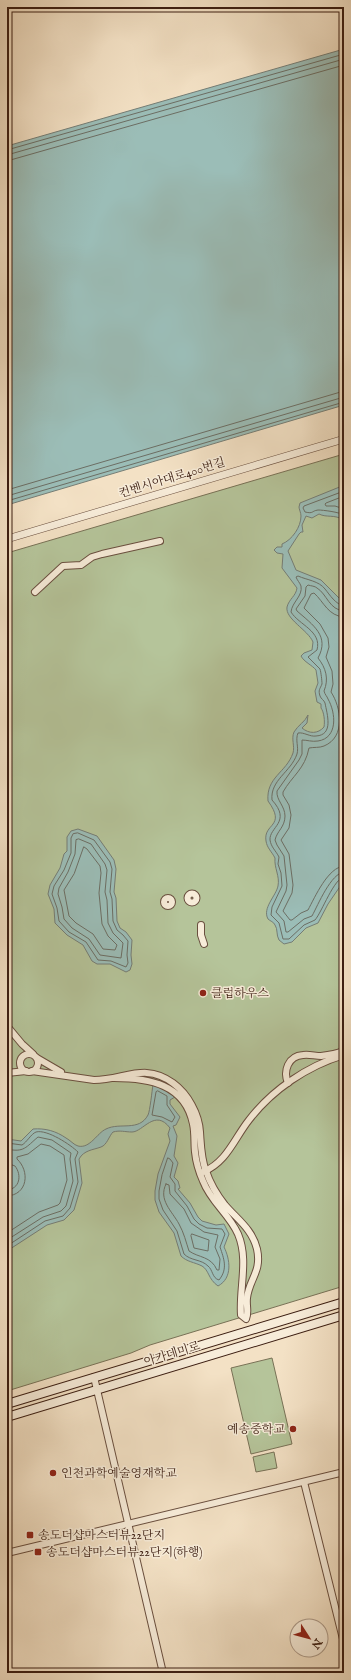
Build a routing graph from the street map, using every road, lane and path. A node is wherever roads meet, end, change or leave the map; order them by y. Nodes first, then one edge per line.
1 (344, 439) edge
2 (7, 539) edge
3 (160, 542) dead end
4 (36, 592) dead end
5 (201, 926) dead end
6 (204, 944) dead end
7 (7, 1026) edge
8 (22, 1044) junction
9 (344, 1051) edge
10 (344, 1055) edge
11 (22, 1056) junction
12 (35, 1056) junction
13 (20, 1065) junction
14 (26, 1071) junction
15 (32, 1071) junction
16 (14, 1072) junction
17 (7, 1073) edge
18 (66, 1075) junction
19 (156, 1075) junction
20 (114, 1078) junction
21 (152, 1081) junction
22 (288, 1083) junction
23 (177, 1086) junction
24 (172, 1092) junction
25 (203, 1172) junction
26 (254, 1240) junction
27 (242, 1245) junction
28 (244, 1268) junction
29 (258, 1269) junction
30 (344, 1302) edge
31 (344, 1315) edge
32 (94, 1377) junction
33 (97, 1390) junction
34 (7, 1404) edge
35 (7, 1417) edge
36 (344, 1472) edge
37 (304, 1482) junction
38 (128, 1524) junction
39 (7, 1553) edge
40 (344, 1643) edge
41 (163, 1673) edge

1 - 2 street, 컨벤시아대로400번길
3 - 4 street
5 - 6 street
7 - 8 street
8 - 11 street
8 - 12 street
9 - 22 street
10 - 22 street
11 - 12 street
11 - 13 street
12 - 15 street
12 - 18 street
13 - 14 street
13 - 16 street
14 - 15 street
14 - 16 street
15 - 18 street
16 - 17 street
18 - 20 street
19 - 20 street
19 - 21 street
19 - 23 street
20 - 21 street
21 - 24 street
22 - 25 street
23 - 24 street
23 - 25 street
24 - 25 street
25 - 26 street
25 - 27 street
26 - 27 street
26 - 29 street
27 - 28 street
28 - 29 street
28 - 29 street
30 - 32 main road, 아카데미로
31 - 33 main road, 아카데미로
32 - 33 street
32 - 34 main road, 아카데미로
33 - 35 main road, 아카데미로
33 - 38 street
36 - 37 street
37 - 38 street
37 - 40 street
38 - 39 street
38 - 41 street

